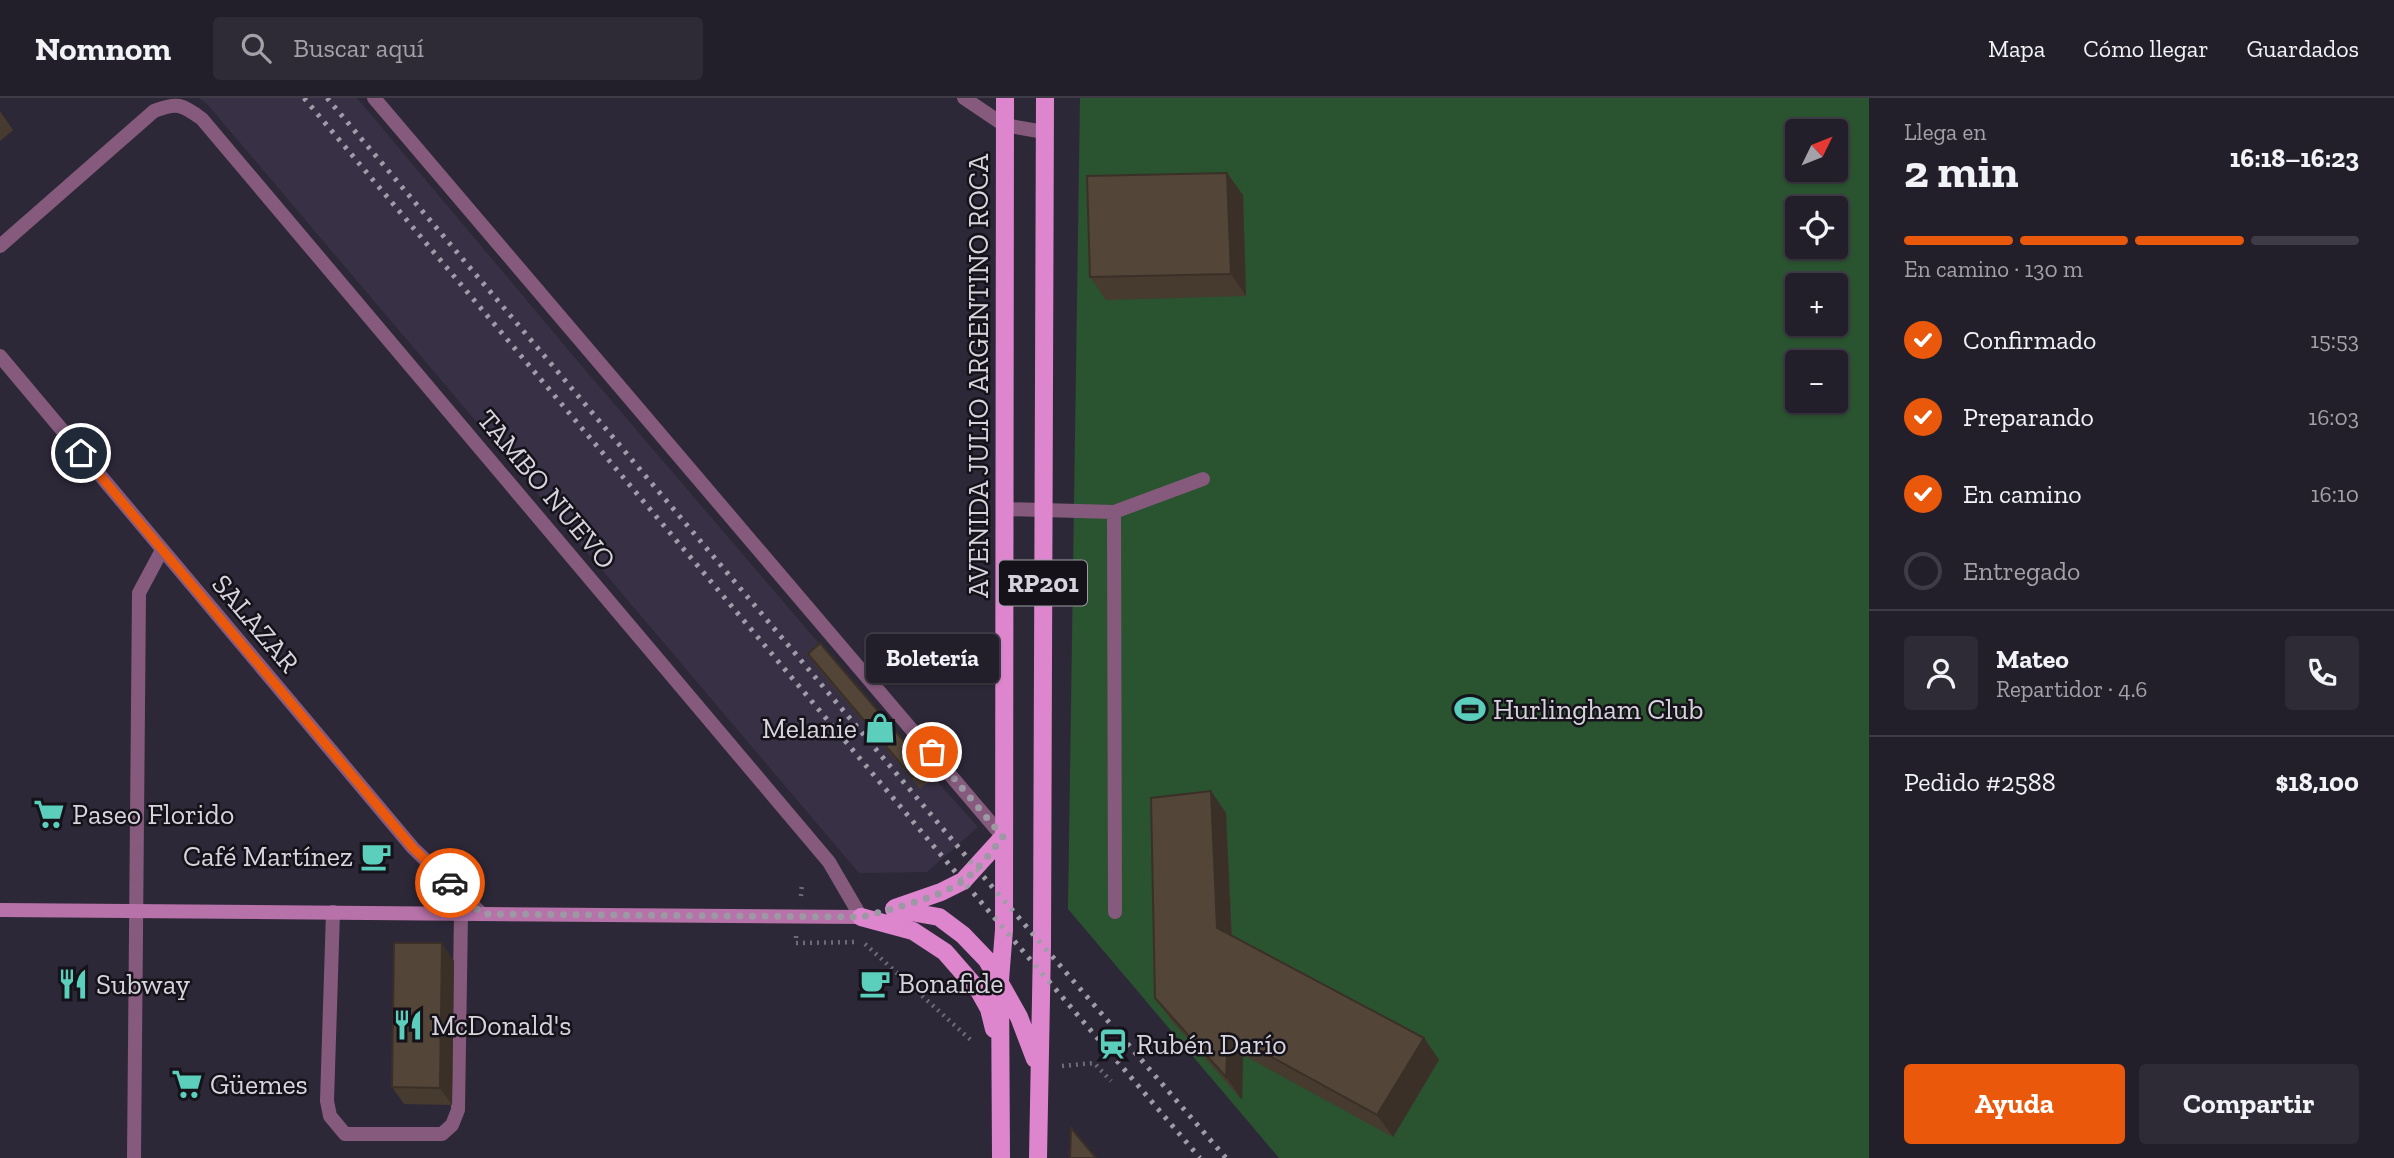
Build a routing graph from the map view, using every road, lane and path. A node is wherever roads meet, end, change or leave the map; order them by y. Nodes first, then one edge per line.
1 (374, 98) edge
2 (964, 98) edge
3 (1005, 98) edge
4 (1045, 98) edge
5 (1004, 125) junction
6 (1044, 132) junction
7 (0, 246) edge
8 (0, 356) edge
9 (1203, 479) dead end
10 (1003, 509) junction
11 (1043, 510) junction
12 (1114, 512) junction
13 (162, 550) junction
14 (1003, 837) junction
15 (802, 883) dead end
16 (894, 909) junction
17 (0, 910) edge
18 (137, 911) junction
19 (333, 912) junction
20 (1115, 912) dead end
21 (461, 914) junction
22 (482, 914) junction
23 (799, 916) junction
24 (861, 917) junction
25 (1000, 980) junction
26 (1002, 1068) junction
27 (1038, 1068) junction
28 (1111, 1081) dead end
29 (134, 1158) edge
30 (1001, 1158) edge
31 (1038, 1158) edge

1 - 14 street
2 - 5 street
3 - 5 main road, AVENIDA JULIO ARGENTINO ROCA / RP201
4 - 6 main road, RP201
5 - 6 street
5 - 10 main road, AVENIDA JULIO ARGENTINO ROCA / RP201
6 - 11 main road, RP201
7 - 24 street, TAMBO NUEVO
8 - 13 street, SALAZAR
9 - 12 street
10 - 11 street
10 - 14 main road, AVENIDA JULIO ARGENTINO ROCA / RP201
11 - 12 street
11 - 27 main road, RP201
12 - 20 street
13 - 18 street
13 - 22 street, SALAZAR
14 - 16 main road
14 - 25 main road, AVENIDA JULIO ARGENTINO ROCA / RP201
15 - 23 path
16 - 24 main road
16 - 25 main road
17 - 18 main road
18 - 19 main road
18 - 29 street
19 - 21 main road
19 - 21 street
21 - 22 main road
22 - 23 main road
23 - 24 main road
23 - 26 path
24 - 26 main road
25 - 26 main road, AVENIDA JULIO ARGENTINO ROCA / RP201
25 - 27 main road
26 - 30 main road, AVENIDA JULIO ARGENTINO ROCA / RP201
27 - 28 path
27 - 31 main road, RP201

